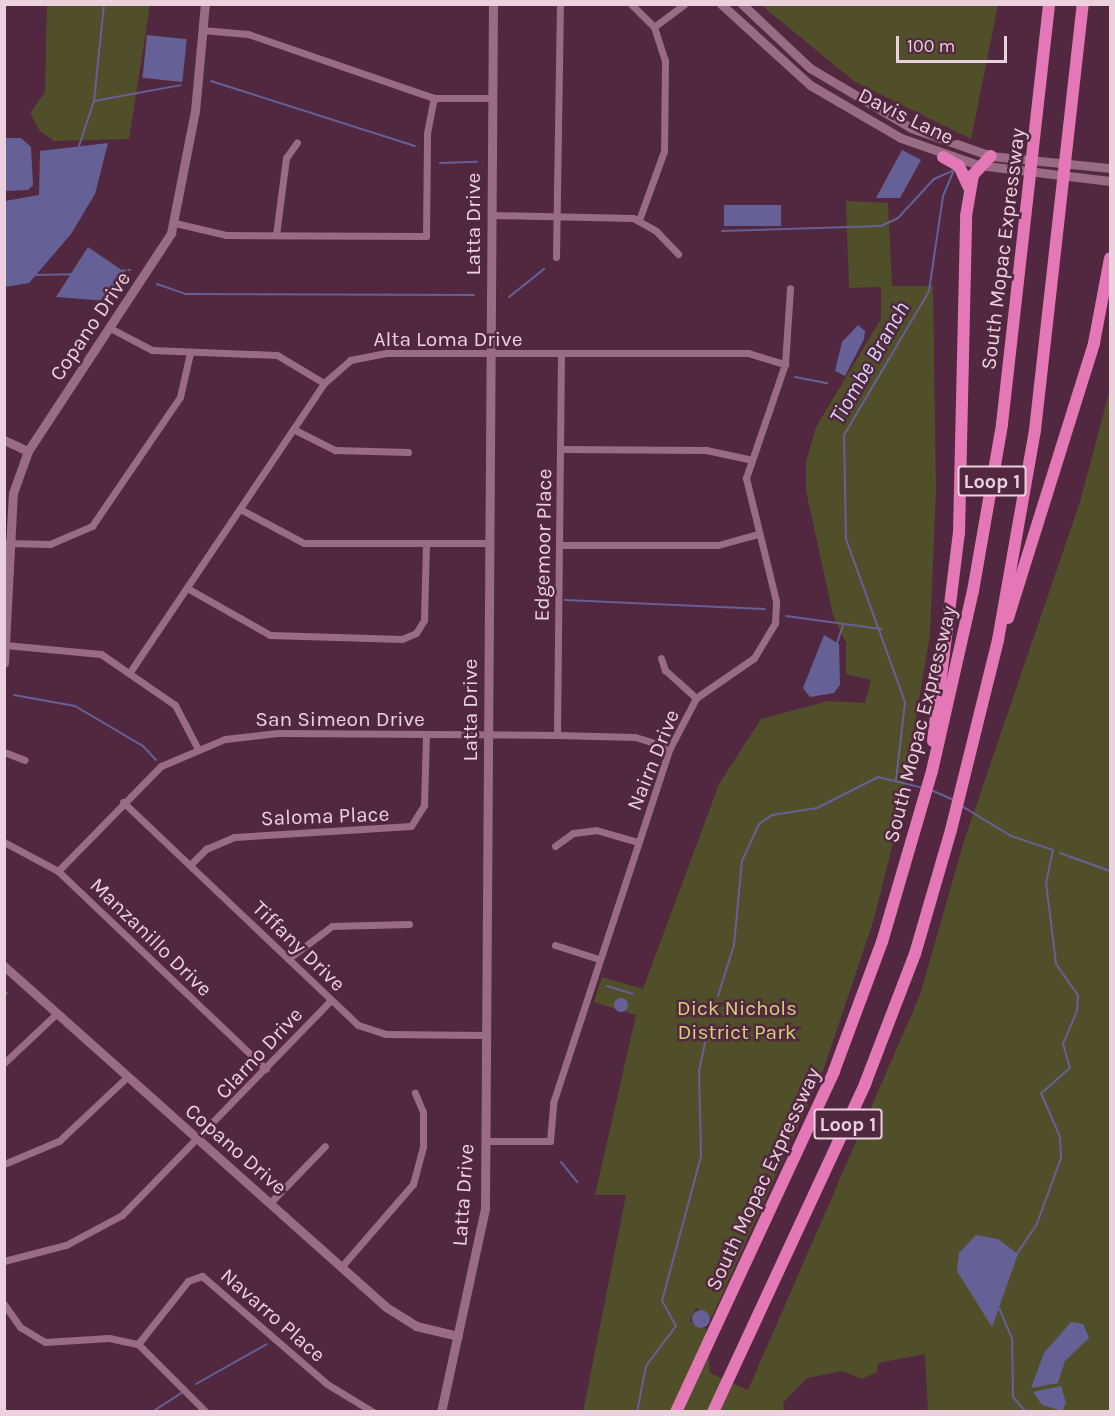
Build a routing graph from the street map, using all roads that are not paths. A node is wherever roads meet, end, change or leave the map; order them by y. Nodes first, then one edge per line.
1 (205, 4) edge
2 (493, 4) edge
3 (560, 4) edge
4 (631, 4) edge
5 (684, 4) edge
6 (721, 4) edge
7 (742, 4) edge
8 (1048, 4) edge
9 (1083, 4) edge
10 (654, 27) junction
11 (202, 30) junction
12 (818, 74) junction
13 (810, 85) junction
14 (434, 98) junction
15 (491, 98) junction
16 (297, 142) dead end
17 (991, 156) junction
18 (943, 157) junction
19 (978, 165) junction
20 (1110, 168) edge
21 (1110, 181) edge
22 (969, 187) junction
23 (491, 215) junction
24 (555, 216) junction
25 (639, 220) junction
26 (175, 223) junction
27 (276, 235) junction
28 (678, 254) dead end
29 (556, 257) dead end
30 (1110, 258) edge
31 (790, 288) dead end
32 (110, 328) junction
33 (190, 353) junction
34 (490, 354) junction
35 (561, 355) junction
36 (785, 364) junction
37 (324, 383) junction
38 (293, 429) junction
39 (4, 440) edge
40 (561, 449) junction
41 (28, 452) junction
42 (408, 452) dead end
43 (748, 459) junction
44 (240, 509) junction
45 (758, 534) junction
46 (8, 543) junction
47 (487, 543) junction
48 (426, 544) junction
49 (559, 544) junction
50 (187, 588) junction
51 (998, 640) junction
52 (5, 645) edge
53 (661, 658) dead end
54 (4, 663) edge
55 (130, 672) junction
56 (696, 698) junction
57 (426, 735) junction
58 (488, 735) junction
59 (557, 735) junction
60 (197, 747) junction
61 (670, 748) junction
62 (4, 752) edge
63 (934, 752) junction
64 (26, 760) dead end
65 (123, 802) junction
66 (4, 842) edge
67 (638, 842) junction
68 (555, 846) dead end
69 (190, 865) junction
70 (58, 871) junction
71 (409, 924) dead end
72 (555, 945) dead end
73 (288, 959) junction
74 (599, 959) junction
75 (4, 966) edge
76 (331, 1000) junction
77 (57, 1013) junction
78 (486, 1035) junction
79 (4, 1063) edge
80 (266, 1069) junction
81 (127, 1077) junction
82 (414, 1093) dead end
83 (199, 1140) junction
84 (486, 1141) junction
85 (325, 1146) dead end
86 (4, 1164) edge
87 (270, 1203) junction
88 (4, 1261) edge
89 (342, 1266) junction
90 (4, 1304) edge
91 (458, 1336) junction
92 (138, 1344) junction
93 (715, 1409) edge
94 (206, 1412) edge
95 (373, 1412) edge
96 (441, 1412) edge
97 (676, 1412) edge

1 - 11 street, Copano Drive
2 - 15 street, Latta Drive
3 - 24 street
4 - 10 street
5 - 10 street
6 - 13 street, Davis Lane
7 - 12 street, Davis Lane
8 - 63 highway, South Mopac Expressway / Loop 1
9 - 51 highway, Loop 1
10 - 25 street
11 - 14 street
11 - 26 street, Copano Drive
12 - 13 street
12 - 17 street, Davis Lane
13 - 18 street, Davis Lane
14 - 15 street
14 - 27 street
15 - 23 street, Latta Drive
16 - 27 street
17 - 19 highway
17 - 20 street, Davis Lane
18 - 19 street, Davis Lane
18 - 22 highway
19 - 21 street, Davis Lane
19 - 22 highway
22 - 63 highway
23 - 24 street
23 - 34 street, Latta Drive
24 - 25 street
24 - 29 street
25 - 28 street
26 - 27 street
26 - 32 street, Copano Drive
30 - 51 highway
31 - 36 street, Nairn Drive
32 - 33 street
32 - 41 street, Copano Drive
33 - 37 street
33 - 46 street
34 - 35 street, Alta Loma Drive
34 - 37 street, Alta Loma Drive
34 - 47 street, Latta Drive
35 - 36 street, Alta Loma Drive
35 - 40 street, Edgemoor Place
36 - 43 street, Nairn Drive
37 - 38 street, Alta Loma Drive
38 - 42 street
38 - 44 street, Alta Loma Drive
39 - 41 street
40 - 43 street
40 - 49 street, Edgemoor Place
41 - 46 street, Copano Drive
43 - 45 street, Nairn Drive
44 - 48 street
44 - 50 street, Alta Loma Drive
45 - 49 street
45 - 56 street, Nairn Drive
46 - 52 street, Copano Drive
47 - 48 street
47 - 58 street, Latta Drive
48 - 50 street
49 - 59 street, Edgemoor Place
50 - 55 street, Alta Loma Drive
51 - 93 highway, Loop 1
52 - 54 street, Copano Drive
52 - 55 street
53 - 56 street
55 - 60 street
56 - 61 street, Nairn Drive
57 - 58 street, San Simeon Drive
57 - 60 street, San Simeon Drive
57 - 69 street, Saloma Place
58 - 59 street, San Simeon Drive
58 - 78 street, Latta Drive
59 - 61 street, San Simeon Drive
60 - 65 street, San Simeon Drive
61 - 67 street, Nairn Drive
62 - 64 street
63 - 97 highway, South Mopac Expressway / Loop 1
65 - 69 street, Tiffany Drive
65 - 70 street, San Simeon Drive
66 - 70 street, Manzanillo Drive
67 - 68 street
67 - 74 street, Nairn Drive
69 - 73 street, Tiffany Drive
70 - 80 street, Manzanillo Drive
71 - 73 street
72 - 74 street
73 - 76 street, Tiffany Drive
74 - 84 street, Nairn Drive
75 - 77 street, Copano Drive
76 - 78 street, Tiffany Drive
76 - 80 street, Clarno Drive
77 - 79 street
77 - 81 street, Copano Drive
78 - 84 street, Latta Drive
80 - 83 street, Clarno Drive
81 - 83 street, Copano Drive
81 - 86 street
82 - 89 street
83 - 87 street, Copano Drive
83 - 88 street, Clarno Drive
84 - 91 street, Latta Drive
85 - 87 street
87 - 89 street, Copano Drive
89 - 91 street, Copano Drive
90 - 92 street
91 - 96 street, Latta Drive
92 - 94 street
92 - 95 street, Navarro Place

